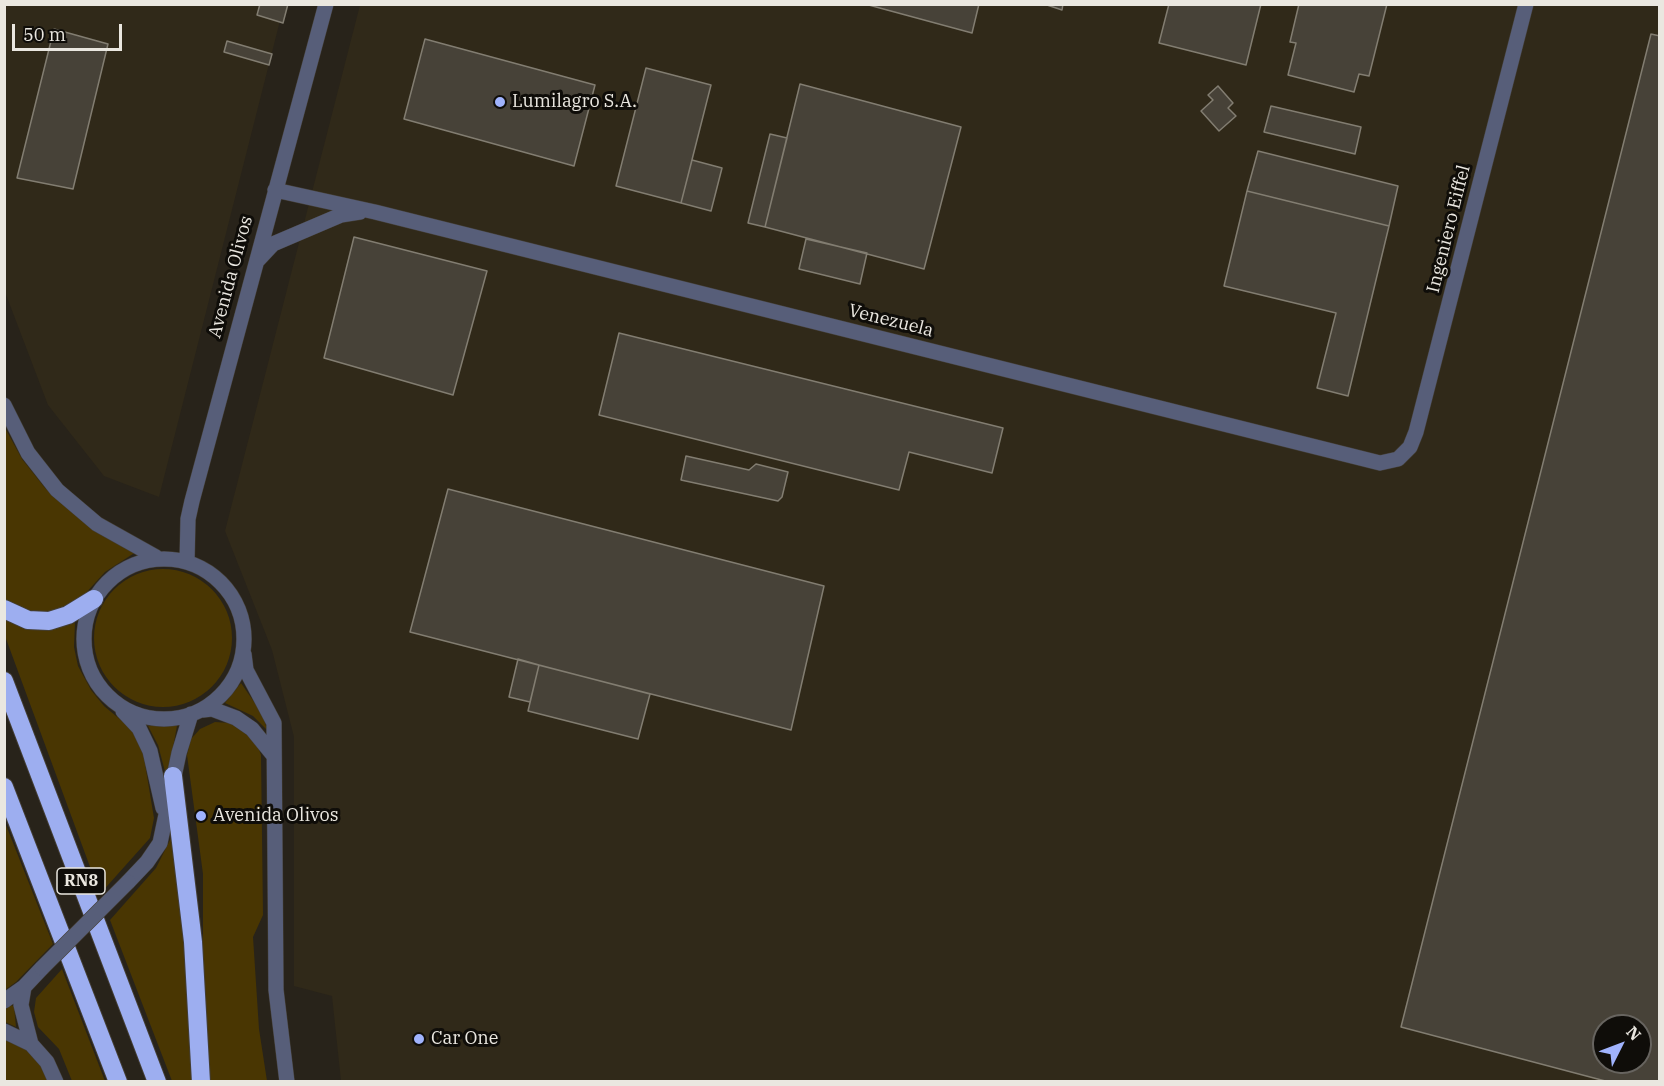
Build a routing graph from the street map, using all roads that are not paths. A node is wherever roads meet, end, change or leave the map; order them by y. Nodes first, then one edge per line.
1 (326, 4) edge
2 (1526, 4) edge
3 (275, 190) junction
4 (375, 212) junction
5 (254, 267) junction
6 (4, 405) edge
7 (1398, 459) joint
8 (156, 558) junction
9 (187, 562) junction
10 (94, 598) junction
11 (4, 609) edge
12 (243, 652) junction
13 (4, 681) edge
14 (114, 702) junction
15 (197, 712) junction
16 (274, 756) junction
17 (173, 776) junction
18 (4, 787) edge
19 (165, 819) junction
20 (24, 987) junction
21 (4, 1001) edge
22 (4, 1031) edge
23 (31, 1044) junction
24 (56, 1082) edge
25 (118, 1082) edge
26 (158, 1082) edge
27 (201, 1082) edge
28 (287, 1082) edge

1 - 3 street, Avenida Olivos
2 - 7 street, Ingeniero Eiffel
3 - 4 street, Venezuela
3 - 5 street, Avenida Olivos
4 - 5 street
4 - 7 street, Venezuela
5 - 9 street, Avenida Olivos
6 - 8 street
8 - 9 street
8 - 10 street
9 - 12 street
10 - 11 highway
10 - 14 street
12 - 15 street
12 - 16 street
13 - 26 highway, RN8
14 - 15 street
14 - 19 street
15 - 16 street
15 - 17 street
16 - 28 street
17 - 19 street
17 - 27 highway
18 - 25 highway, RN8
19 - 20 street, bridge
20 - 21 street
20 - 23 street
22 - 23 street
23 - 24 street

